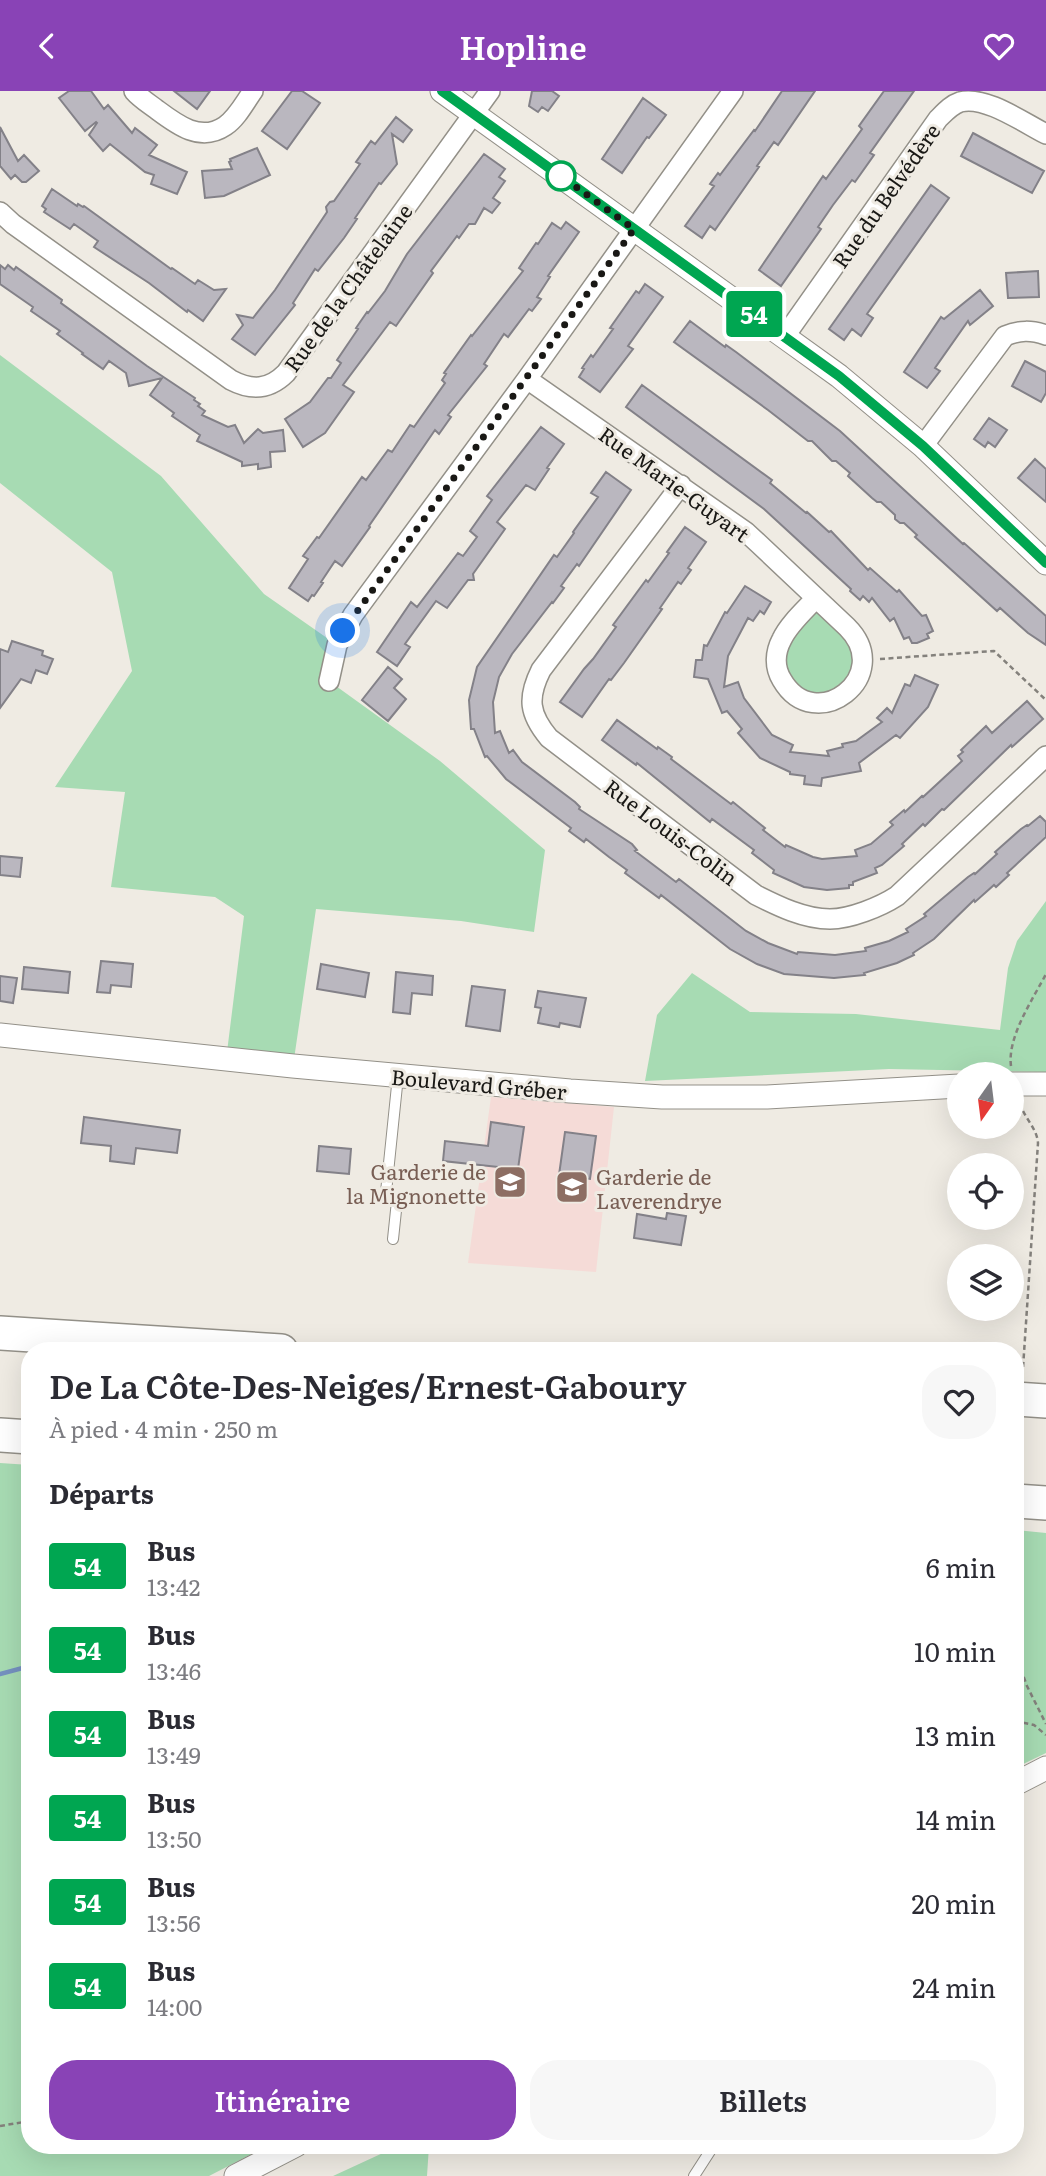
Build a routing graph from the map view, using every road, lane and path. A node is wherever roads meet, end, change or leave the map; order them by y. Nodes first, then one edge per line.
1 (134, 91) edge
2 (253, 91) edge
3 (442, 91) edge
4 (489, 91) edge
5 (733, 91) edge
6 (473, 113) junction
7 (1046, 134) edge
8 (0, 212) edge
9 (634, 229) junction
10 (1046, 335) edge
11 (785, 336) junction
12 (527, 379) junction
13 (923, 446) junction
14 (681, 485) junction
15 (1046, 563) edge
16 (816, 597) junction
17 (862, 660) junction
18 (329, 681) dead end
19 (1046, 700) edge
20 (1046, 757) edge
21 (1046, 974) edge
22 (0, 1035) edge
23 (1011, 1062) edge
24 (398, 1076) junction
25 (1046, 1084) edge
26 (1024, 1085) edge
27 (947, 1087) edge
28 (1024, 1112) edge
29 (393, 1240) dead end
30 (0, 1333) edge
31 (140, 1342) edge
32 (1023, 1342) edge
33 (1024, 1399) edge
34 (1046, 1401) edge
35 (0, 1435) edge
36 (21, 1436) edge
37 (1024, 1490) edge
38 (1046, 1503) edge
39 (1024, 1678) edge
40 (1024, 1723) edge
41 (1046, 1724) edge
42 (1046, 1735) edge
43 (1046, 1768) edge
44 (1024, 1779) edge
45 (21, 2122) edge
46 (0, 2126) edge
47 (279, 2154) edge
48 (709, 2154) edge
49 (236, 2176) edge
50 (694, 2176) edge

1 - 2 street
3 - 6 street
4 - 6 street, Rue de la Châtelaine
5 - 9 street
6 - 8 street, Rue de la Châtelaine
6 - 9 street
7 - 11 street, Rue du Belvédère
9 - 11 street
9 - 12 street
10 - 13 street
11 - 13 street
12 - 14 street, Rue Marie-Guyart
12 - 18 street
13 - 15 street
14 - 16 street, Rue Marie-Guyart
14 - 20 street, Rue Louis-Colin
16 - 17 street, Rue Marie-Guyart
16 - 17 street
17 - 19 path
21 - 23 path
22 - 24 street, Boulevard Gréber
24 - 27 street, Boulevard Gréber
24 - 29 lane
25 - 26 street
28 - 32 path
30 - 31 highway
33 - 34 highway
35 - 36 highway
37 - 38 highway
39 - 41 path
40 - 42 path
43 - 44 street
45 - 46 path
47 - 49 street
48 - 50 lane

